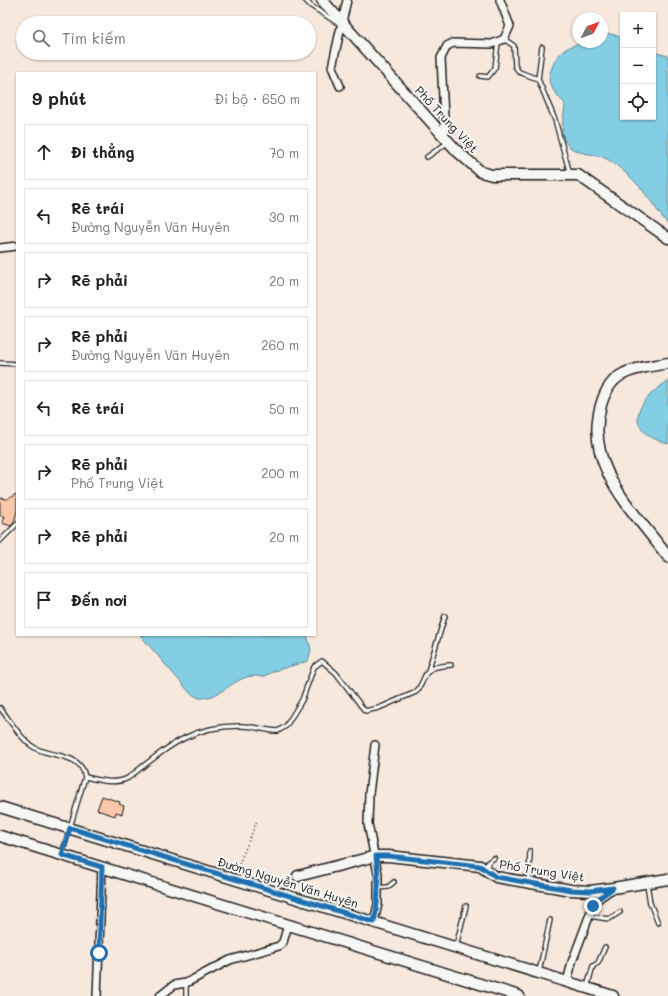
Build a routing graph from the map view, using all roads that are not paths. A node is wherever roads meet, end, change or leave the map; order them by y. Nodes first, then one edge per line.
1 (305, 0) edge
2 (322, 0) edge
3 (346, 0) edge
4 (500, 0) edge
5 (341, 23) junction
6 (501, 41) junction
7 (542, 46) dead end
8 (480, 76) dead end
9 (538, 79) junction
10 (340, 86) dead end
11 (446, 140) junction
12 (427, 157) dead end
13 (570, 175) junction
14 (668, 238) edge
15 (16, 246) edge
16 (0, 248) edge
17 (0, 363) edge
18 (668, 363) edge
19 (16, 364) edge
20 (16, 525) edge
21 (0, 541) edge
22 (668, 557) edge
23 (445, 616) dead end
24 (451, 665) dead end
25 (428, 671) junction
26 (0, 708) edge
27 (375, 745) dead end
28 (85, 777) junction
29 (0, 807) edge
30 (70, 828) junction
31 (0, 836) edge
32 (530, 850) dead end
33 (62, 855) junction
34 (376, 856) junction
35 (494, 858) dead end
36 (102, 867) junction
37 (486, 870) junction
38 (298, 876) dead end
39 (668, 879) edge
40 (394, 882) dead end
41 (529, 883) junction
42 (647, 883) junction
43 (378, 888) junction
44 (613, 888) junction
45 (466, 906) dead end
46 (620, 912) dead end
47 (589, 916) junction
48 (550, 920) dead end
49 (374, 922) junction
50 (658, 923) dead end
51 (288, 925) junction
52 (456, 947) junction
53 (605, 947) dead end
54 (538, 973) junction
55 (567, 982) junction
56 (186, 983) junction
57 (586, 988) junction
58 (97, 996) edge
59 (160, 996) edge
60 (186, 996) edge
61 (519, 996) edge
62 (613, 996) edge

1 - 5 lane
2 - 5 street, Phố Trung Việt
3 - 5 street
4 - 6 street
5 - 10 street
5 - 11 street, Phố Trung Việt
6 - 8 lane
6 - 9 lane
6 - 11 street
7 - 9 lane
9 - 13 lane
11 - 12 lane
11 - 13 street, Phố Trung Việt
13 - 14 street, Phố Trung Việt
15 - 16 street
17 - 19 lane
18 - 22 street
20 - 21 lane
23 - 25 lane
24 - 25 lane
25 - 28 lane
26 - 28 lane
27 - 34 street
28 - 30 lane
29 - 30 street, Đường Nguyễn Văn Huyên
30 - 33 lane
30 - 49 street, Đường Nguyễn Văn Huyên
31 - 33 street
32 - 41 lane
33 - 36 street
34 - 37 street, Phố Trung Việt
34 - 38 street, Phố Trung Việt
34 - 43 street
35 - 37 lane
36 - 51 street
36 - 58 street
37 - 41 street, Phố Trung Việt
39 - 42 street, Phố Trung Việt
40 - 43 lane
41 - 44 street, Phố Trung Việt
42 - 44 street, Phố Trung Việt
42 - 50 lane
43 - 49 street
44 - 47 street
45 - 52 lane
46 - 47 lane
47 - 55 street
48 - 54 lane
49 - 52 street, Đường Nguyễn Văn Huyên
51 - 56 street
51 - 61 street
52 - 54 street, Đường Nguyễn Văn Huyên
53 - 57 lane
54 - 55 street, Đường Nguyễn Văn Huyên
55 - 57 street, Đường Nguyễn Văn Huyên
56 - 59 street
56 - 60 lane
57 - 62 street, Đường Nguyễn Văn Huyên

